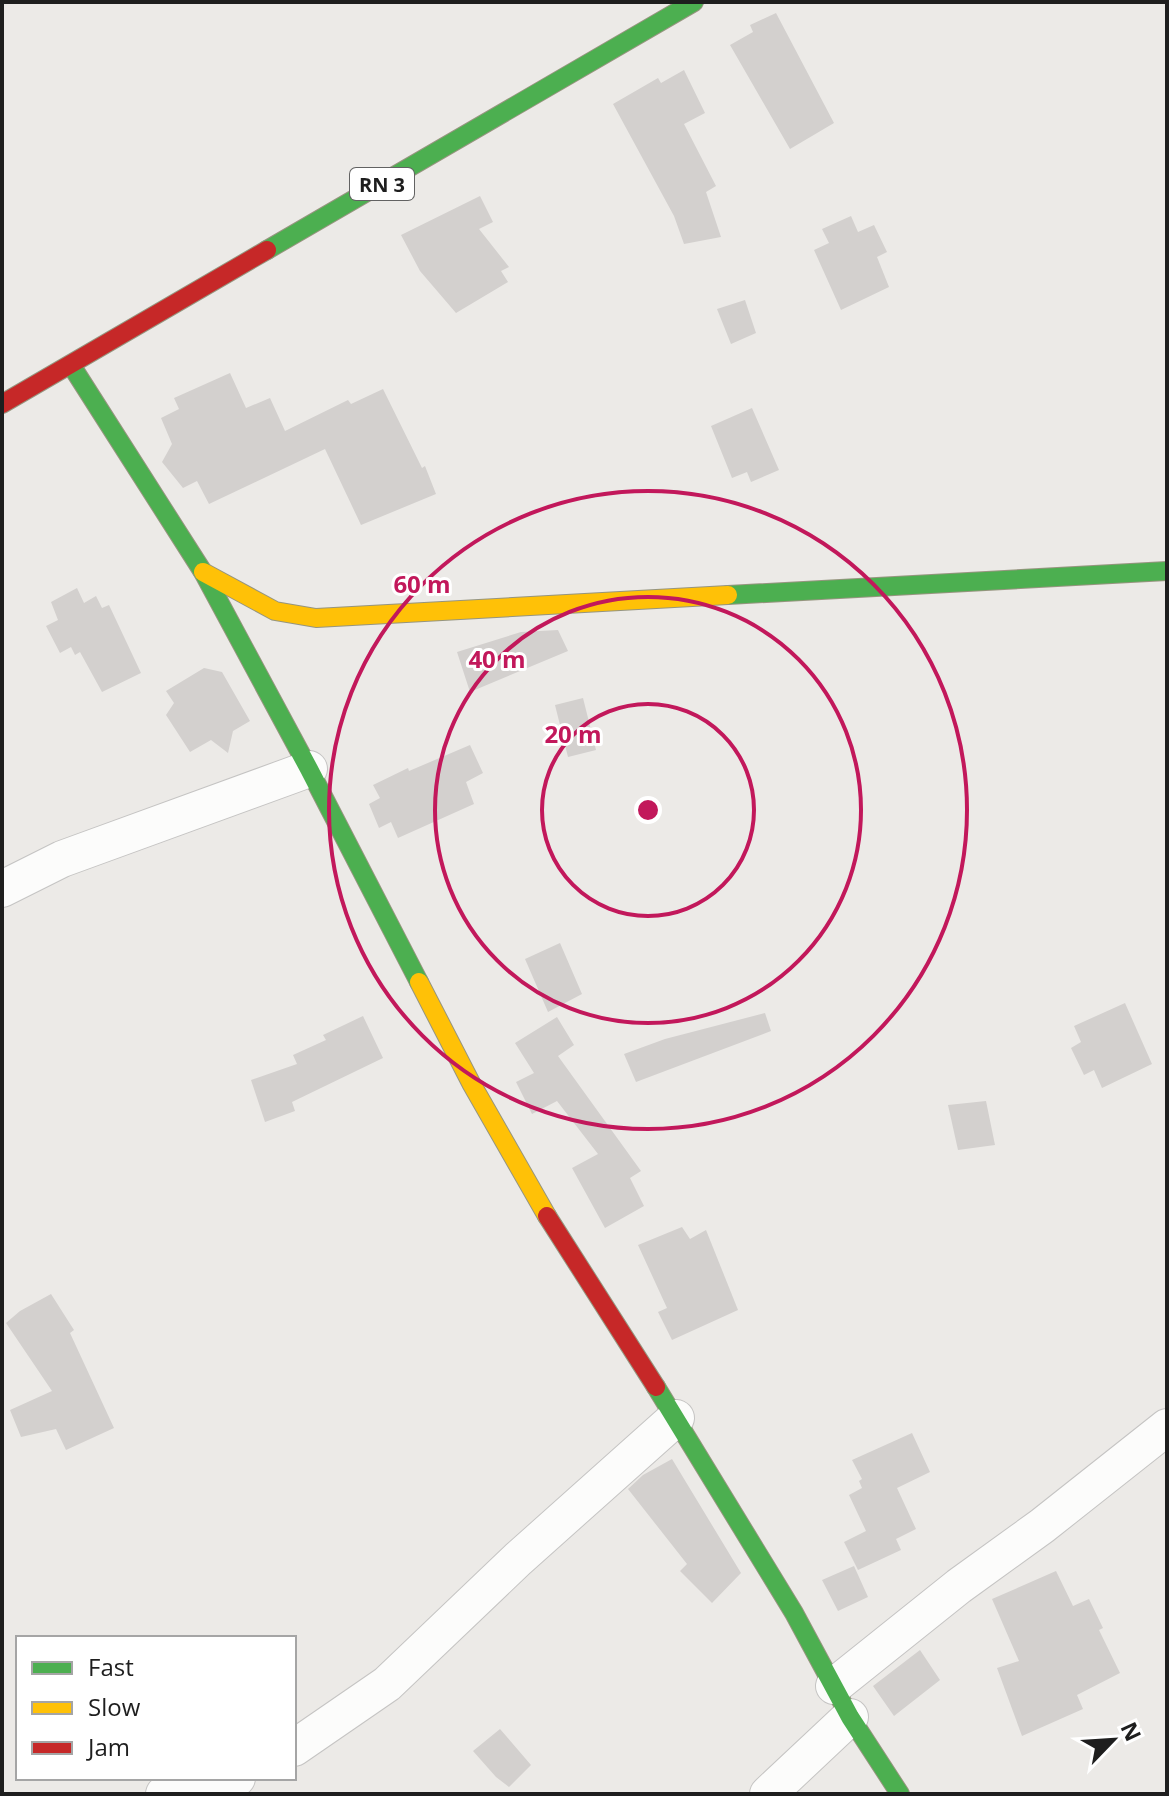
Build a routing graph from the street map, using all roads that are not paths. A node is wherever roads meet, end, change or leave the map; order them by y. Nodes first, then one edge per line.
1 (694, 2) edge
2 (71, 365) junction
3 (2, 404) edge
4 (1167, 571) edge
5 (203, 572) junction
6 (309, 769) junction
7 (2, 889) edge
8 (676, 1418) junction
9 (1167, 1427) edge
10 (842, 1702) junction
11 (296, 1747) edge
12 (228, 1780) edge
13 (164, 1794) edge
14 (768, 1794) edge
15 (900, 1794) edge

1 - 2 main road, RN 3
2 - 3 main road, RN 3
2 - 5 main road
4 - 5 main road
5 - 6 main road
6 - 7 street
6 - 8 main road
8 - 10 main road
8 - 11 street
9 - 10 street
10 - 14 street
10 - 15 main road
12 - 13 street

